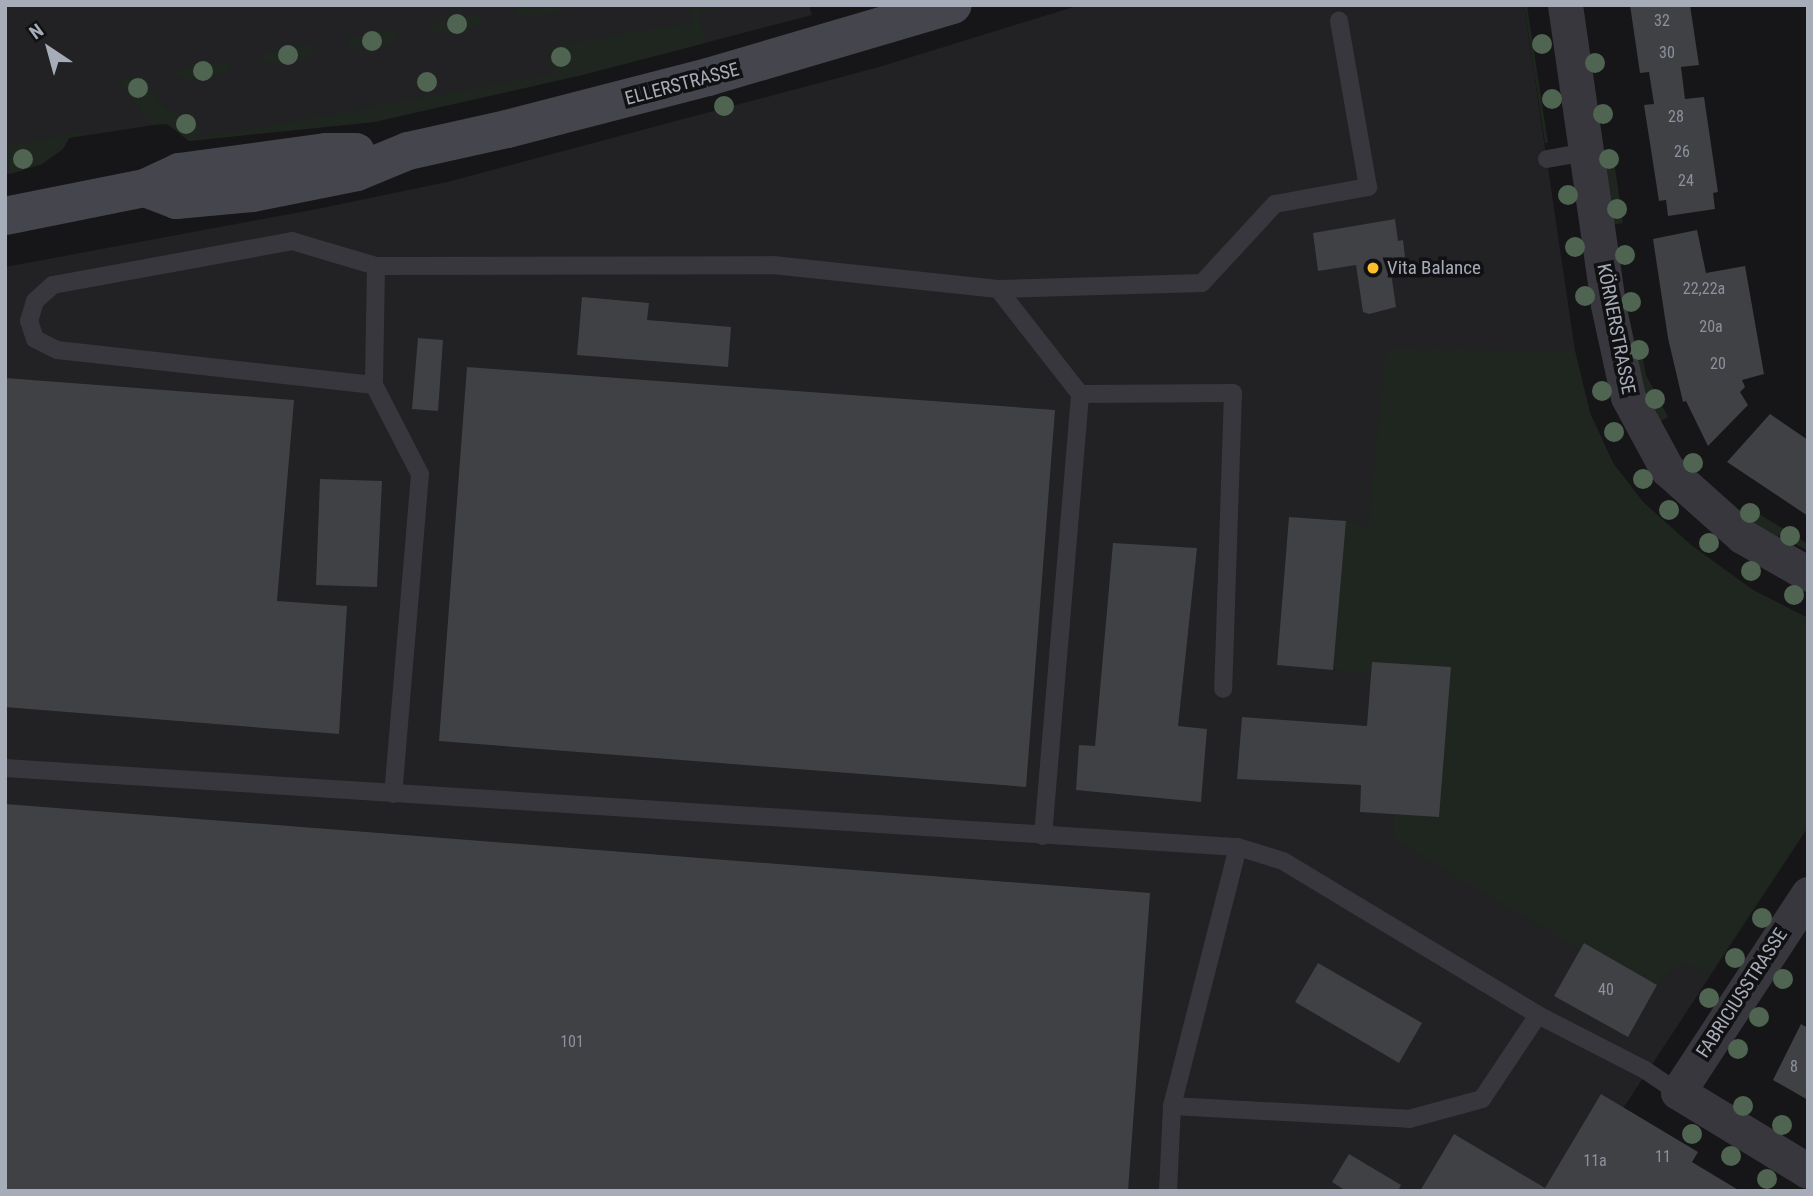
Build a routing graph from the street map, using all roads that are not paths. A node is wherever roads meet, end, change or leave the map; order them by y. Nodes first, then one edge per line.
1 (953, 5) edge
2 (1565, 5) edge
3 (1339, 20) dead end
4 (1585, 152) junction
5 (1547, 159) dead end
6 (5, 216) edge
7 (376, 266) junction
8 (998, 289) junction
9 (374, 385) junction
10 (1080, 394) junction
11 (1808, 574) edge
12 (1223, 689) dead end
13 (5, 768) edge
14 (393, 794) junction
15 (1043, 836) junction
16 (1238, 848) junction
17 (1808, 894) edge
18 (1538, 1015) junction
19 (1678, 1092) junction
20 (1172, 1106) junction
21 (1808, 1171) edge
22 (1168, 1191) edge

1 - 6 main road, ELLERSTRASSE
2 - 4 street, KÖRNERSTRASSE
3 - 8 lane
4 - 5 lane
4 - 11 street, KÖRNERSTRASSE
7 - 8 lane
7 - 9 lane
7 - 9 lane
8 - 10 lane
9 - 14 lane
10 - 12 lane
10 - 15 lane
13 - 14 lane
14 - 15 lane
15 - 16 lane
16 - 18 lane
16 - 20 lane
17 - 19 street, FABRICIUSSTRASSE
18 - 19 lane
18 - 20 lane
19 - 21 street
20 - 22 lane

